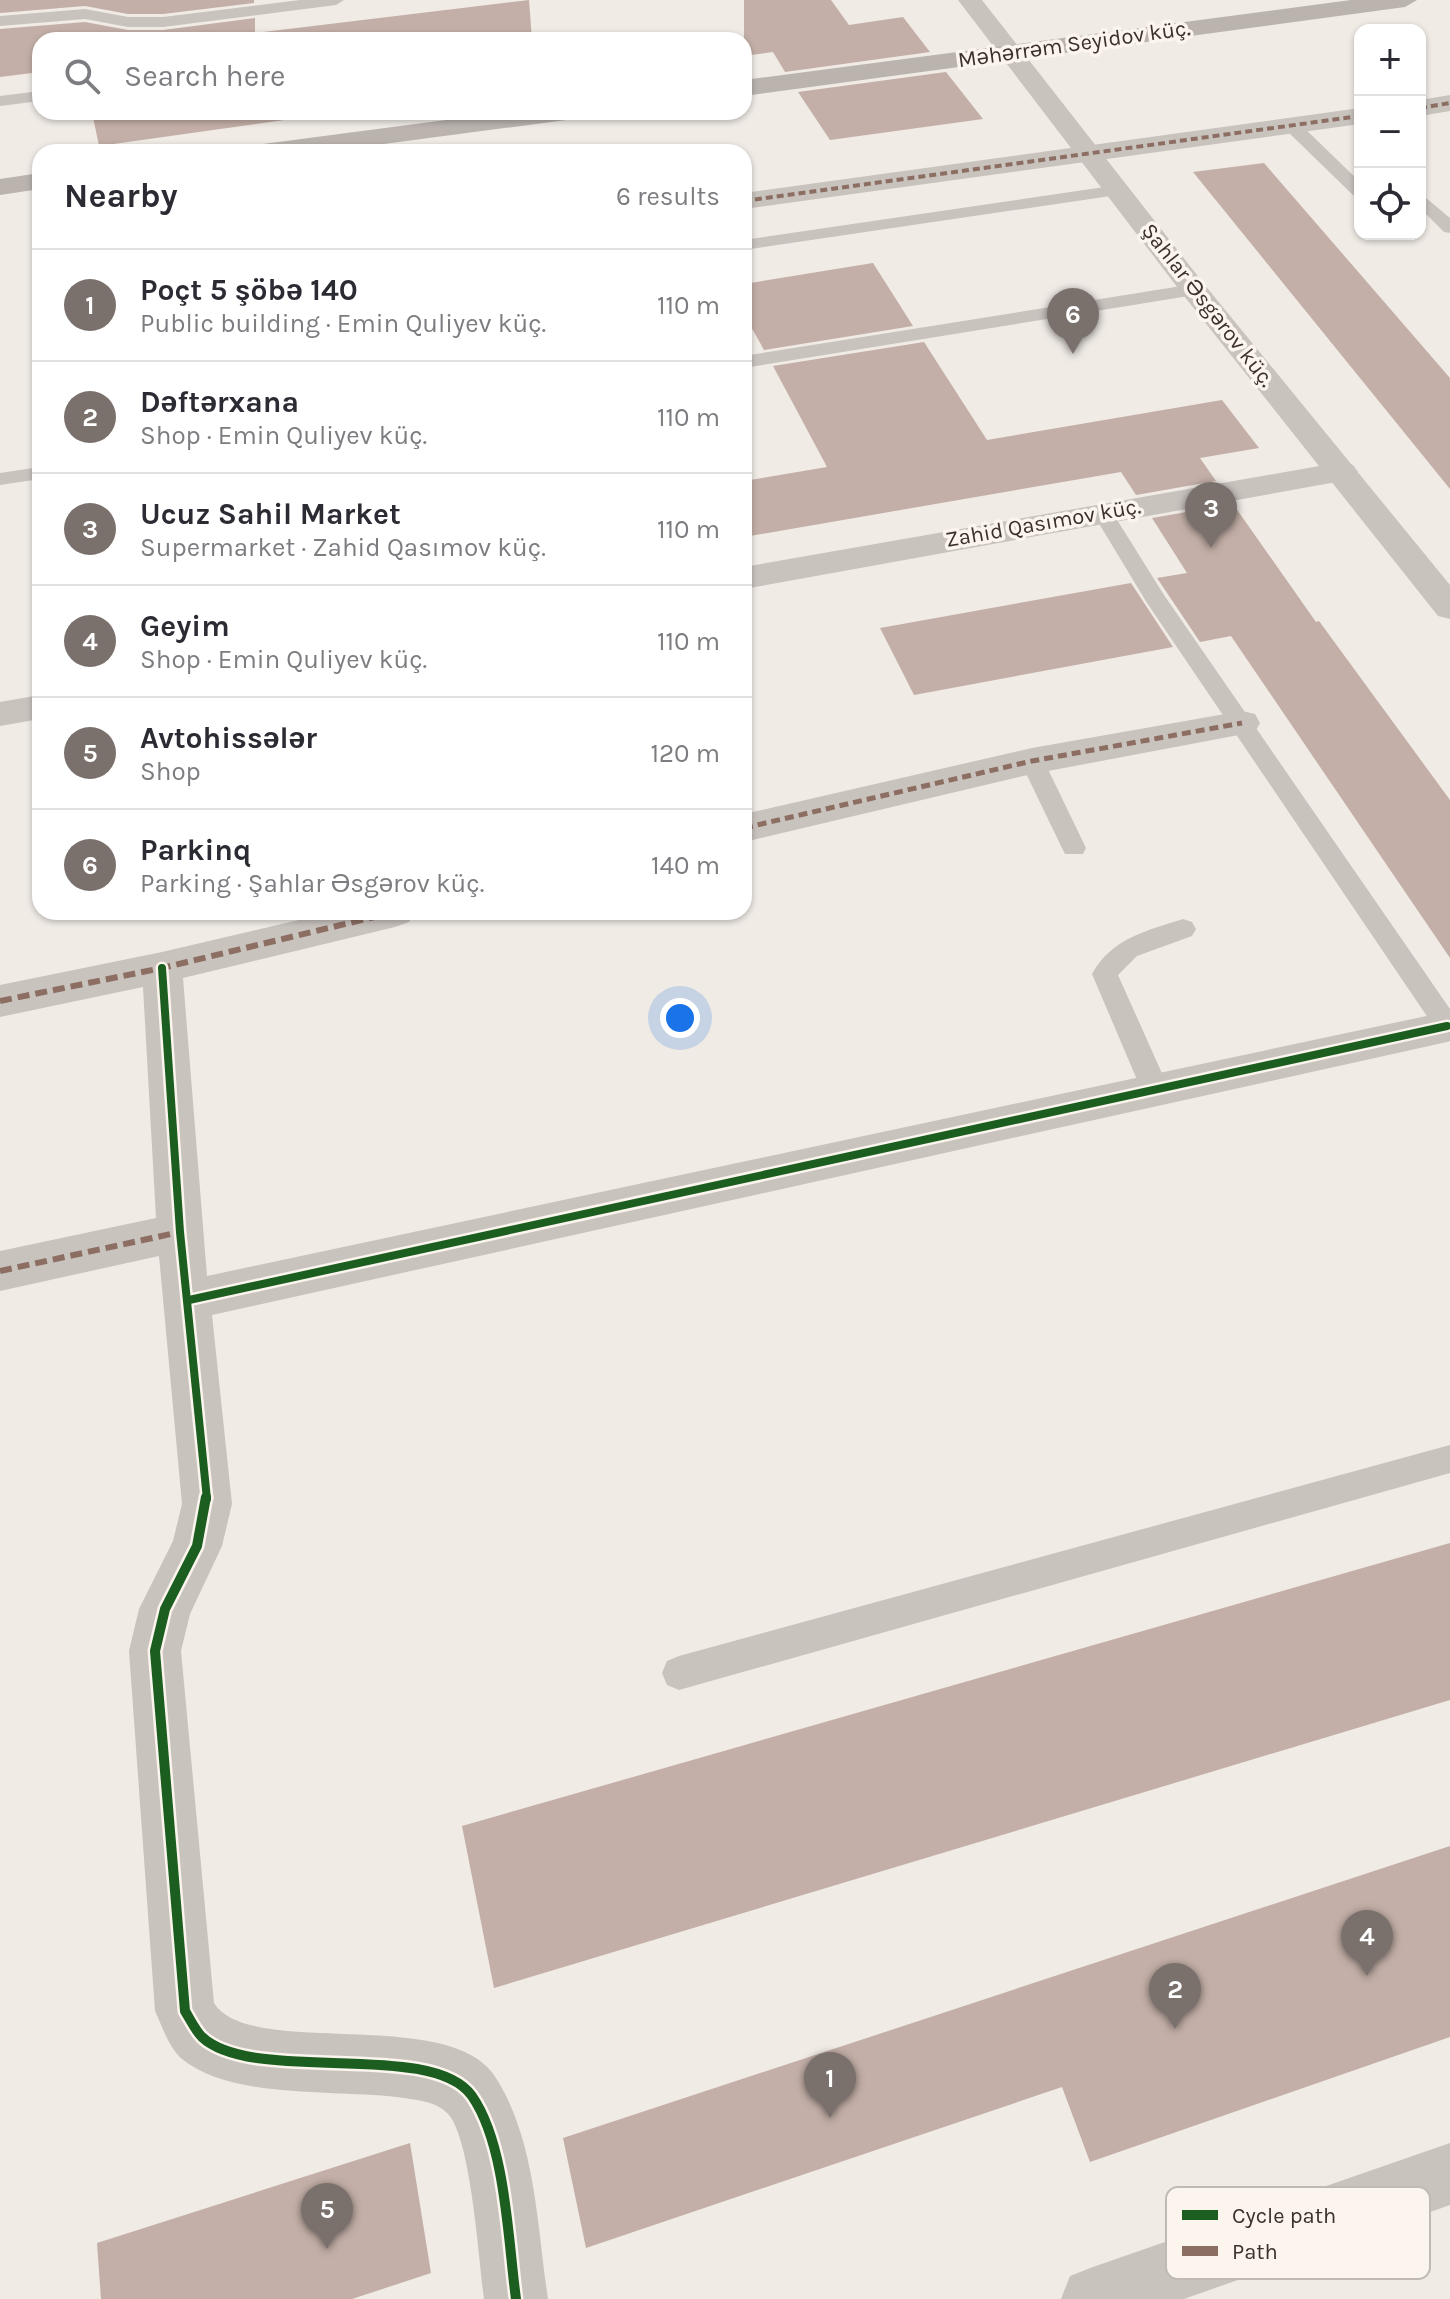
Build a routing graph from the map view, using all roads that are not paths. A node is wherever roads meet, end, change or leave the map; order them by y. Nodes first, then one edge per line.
1 (336, 0) edge
2 (970, 0) edge
3 (1405, 0) edge
4 (0, 21) edge
5 (1011, 53) junction
6 (752, 87) edge
7 (32, 97) edge
8 (0, 101) edge
9 (1450, 103) edge
10 (1426, 107) edge
11 (1354, 117) edge
12 (505, 120) edge
13 (1291, 125) junction
14 (324, 144) edge
15 (1089, 153) junction
16 (32, 182) edge
17 (1354, 186) edge
18 (0, 187) edge
19 (1118, 190) junction
20 (1450, 193) edge
21 (1426, 197) edge
22 (752, 200) edge
23 (1426, 204) edge
24 (1450, 228) edge
25 (752, 244) edge
26 (1194, 290) junction
27 (752, 361) edge
28 (1342, 472) junction
29 (32, 474) edge
30 (0, 479) edge
31 (1102, 512) junction
32 (752, 577) edge
33 (1450, 608) edge
34 (32, 708) edge
35 (0, 714) edge
36 (1242, 723) junction
37 (1032, 761) junction
38 (752, 826) edge
39 (1074, 848) dead end
40 (362, 920) edge
41 (1183, 929) dead end
42 (162, 968) junction
43 (0, 1001) edge
44 (1449, 1028) edge
45 (1155, 1089) junction
46 (180, 1232) junction
47 (0, 1271) edge
48 (189, 1300) junction
49 (1450, 1459) edge
50 (679, 1673) dead end
51 (1450, 2174) edge
52 (1413, 2187) edge
53 (1166, 2273) edge
54 (516, 2299) edge
55 (1093, 2299) edge

1 - 4 lane
2 - 5 street, Şahlar Əsgərov küç.
3 - 5 main road, Məhərrəm Seyidov küç.
5 - 6 main road, Məhərrəm Seyidov küç.
5 - 15 street, Şahlar Əsgərov küç.
7 - 8 lane
9 - 10 street
11 - 13 street
12 - 14 main road
13 - 15 street
13 - 17 lane
15 - 19 street, Şahlar Əsgərov küç.
15 - 22 street
16 - 18 main road
19 - 25 lane
19 - 26 street, Şahlar Əsgərov küç.
20 - 21 lane
23 - 24 lane
26 - 27 lane
26 - 28 street, Şahlar Əsgərov küç.
28 - 31 street, Zahid Qasımov küç.
28 - 33 street, Şahlar Əsgərov küç.
29 - 30 lane
31 - 32 street, Zahid Qasımov küç.
31 - 36 lane
34 - 35 street
36 - 37 street
36 - 44 lane
37 - 38 street
37 - 39 lane
40 - 42 street
41 - 45 lane
42 - 43 street
42 - 46 street
44 - 45 street
45 - 48 street
46 - 47 street
46 - 48 street
48 - 54 street
49 - 50 lane
51 - 52 street
53 - 55 street

